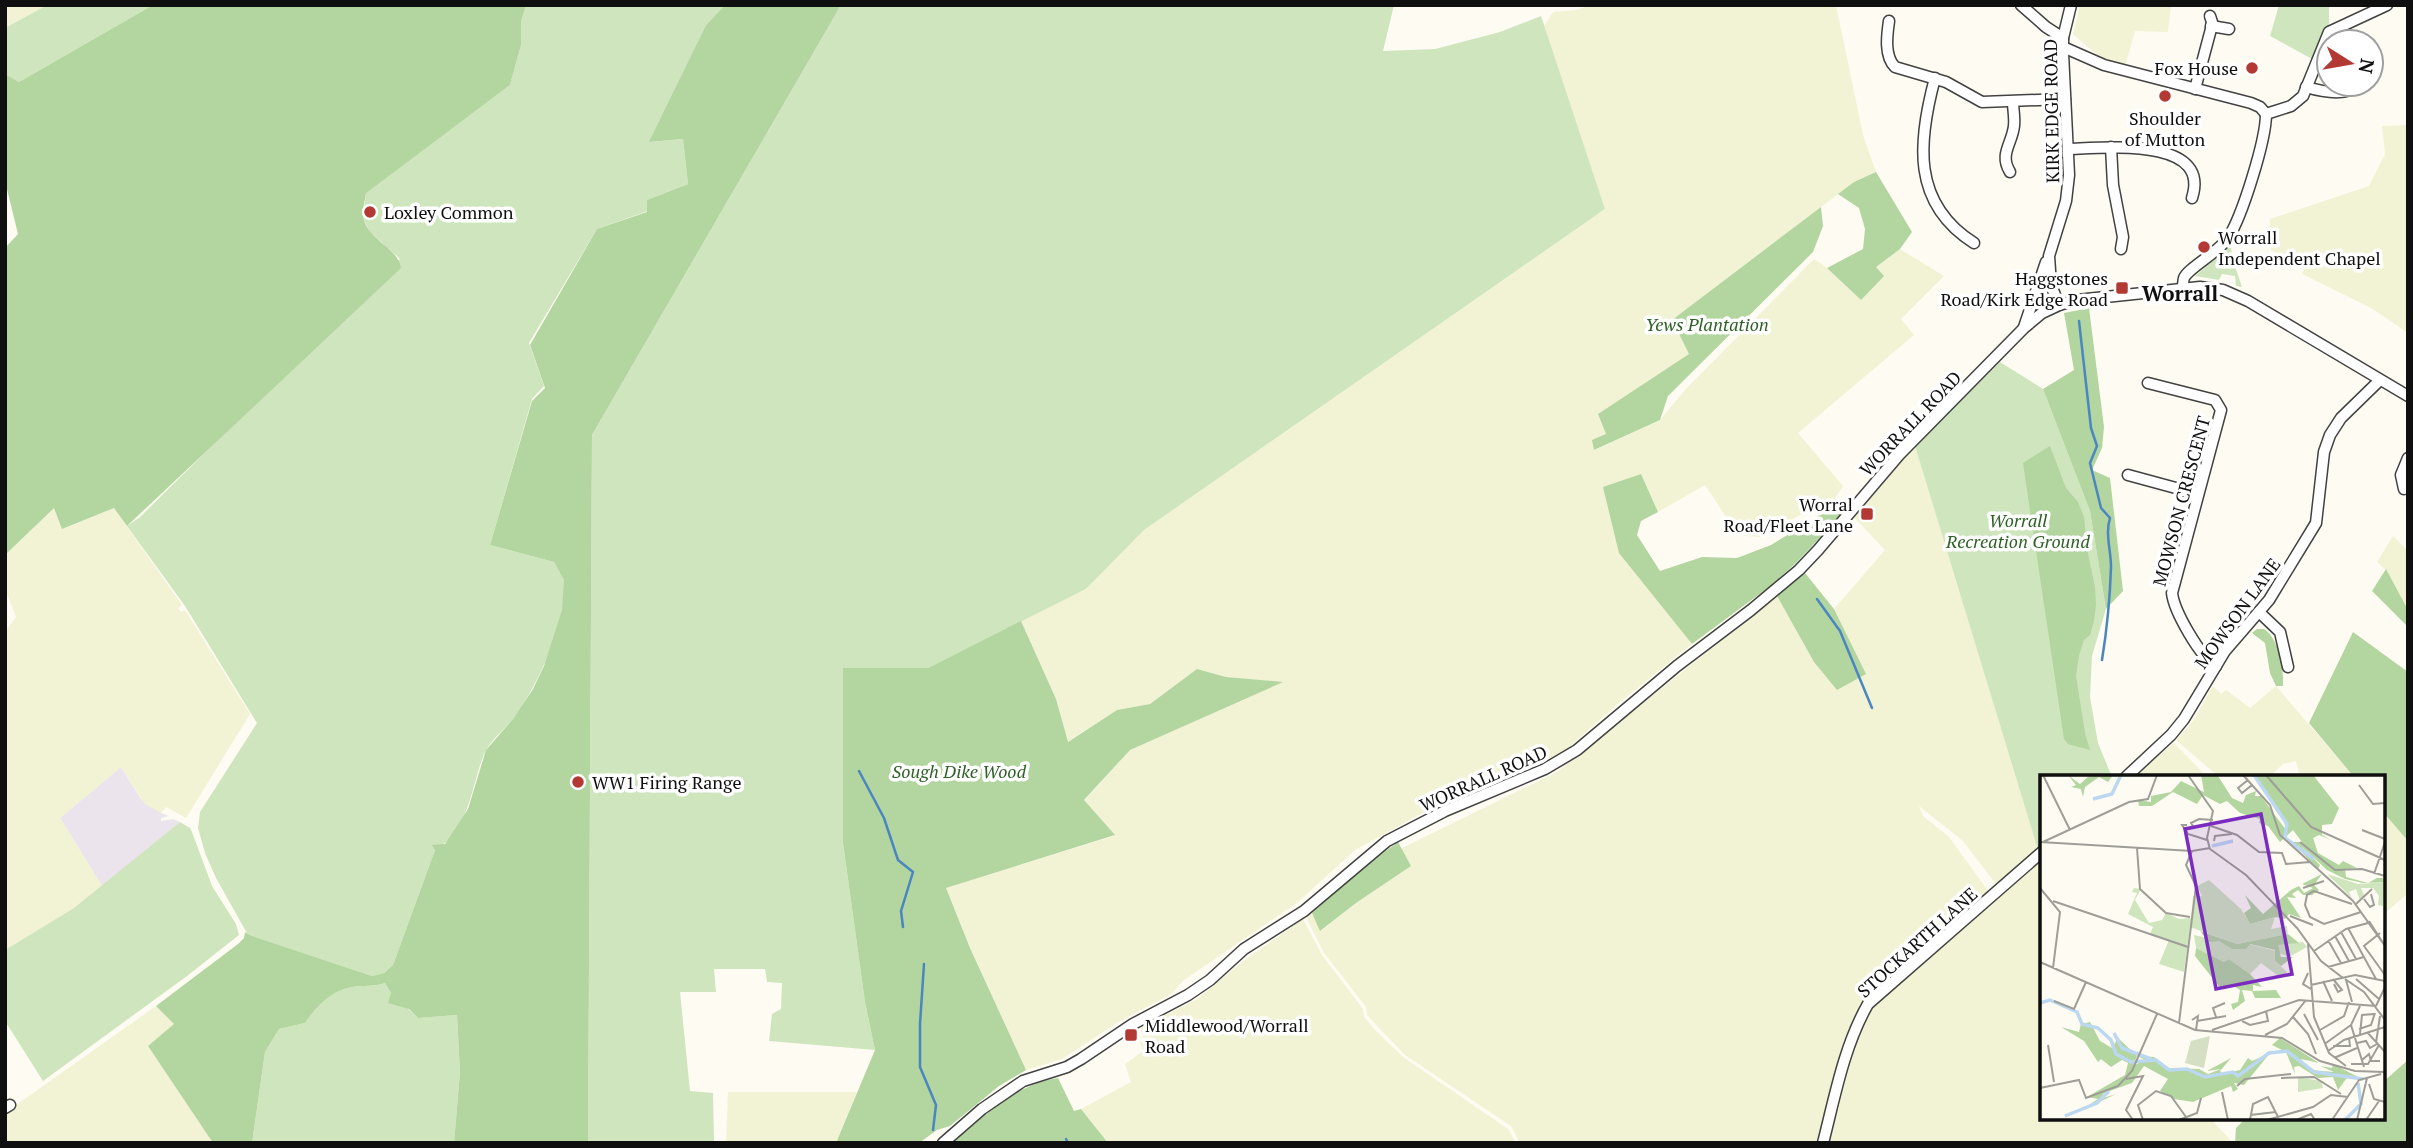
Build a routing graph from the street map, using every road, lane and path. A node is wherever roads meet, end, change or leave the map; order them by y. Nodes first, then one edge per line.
1 (2021, 5) edge
2 (2071, 5) edge
3 (2387, 5) edge
4 (1889, 21) dead end
5 (2228, 29) dead end
6 (2063, 43) junction
7 (1935, 78) junction
8 (2306, 86) junction
9 (2315, 88) edge
10 (2195, 89) junction
11 (2065, 99) junction
12 (2013, 102) junction
13 (2266, 114) junction
14 (2111, 147) junction
15 (2068, 149) junction
16 (2010, 172) dead end
17 (2192, 198) dead end
18 (1974, 243) dead end
19 (2121, 249) dead end
20 (2049, 256) junction
21 (2183, 289) junction
22 (2059, 305) junction
23 (2024, 328) junction
24 (2379, 380) junction
25 (2148, 383) dead end
26 (2408, 396) edge
27 (2408, 458) edge
28 (2128, 475) dead end
29 (2404, 489) dead end
30 (2198, 494) junction
31 (2259, 612) junction
32 (2216, 666) junction
33 (2288, 667) dead end
34 (2128, 775) edge
35 (2040, 854) edge
36 (943, 1143) edge
37 (1823, 1143) edge

1 - 6 street
2 - 6 street, KIRK EDGE ROAD
3 - 8 street
4 - 7 street
5 - 10 street
6 - 10 street
6 - 11 street, KIRK EDGE ROAD
7 - 12 street
7 - 18 street
8 - 9 street
8 - 13 street
10 - 13 street
11 - 12 street
11 - 15 street, KIRK EDGE ROAD
12 - 16 street
13 - 21 street
14 - 15 street
14 - 17 street
14 - 19 street
15 - 20 street, KIRK EDGE ROAD
20 - 22 street, KIRK EDGE ROAD
20 - 23 street, KIRK EDGE ROAD
21 - 22 street, WORRALL ROAD
21 - 24 street, WORRALL ROAD
22 - 23 street, WORRALL ROAD
23 - 36 street, WORRALL ROAD
24 - 26 street, WORRALL ROAD
24 - 31 street, MOWSON LANE
25 - 30 street, MOWSON CRESCENT
27 - 29 street
28 - 30 street
30 - 32 street, MOWSON CRESCENT
31 - 32 street, MOWSON LANE
31 - 33 street
32 - 34 street, MOWSON LANE
35 - 37 street, STOCKARTH LANE

